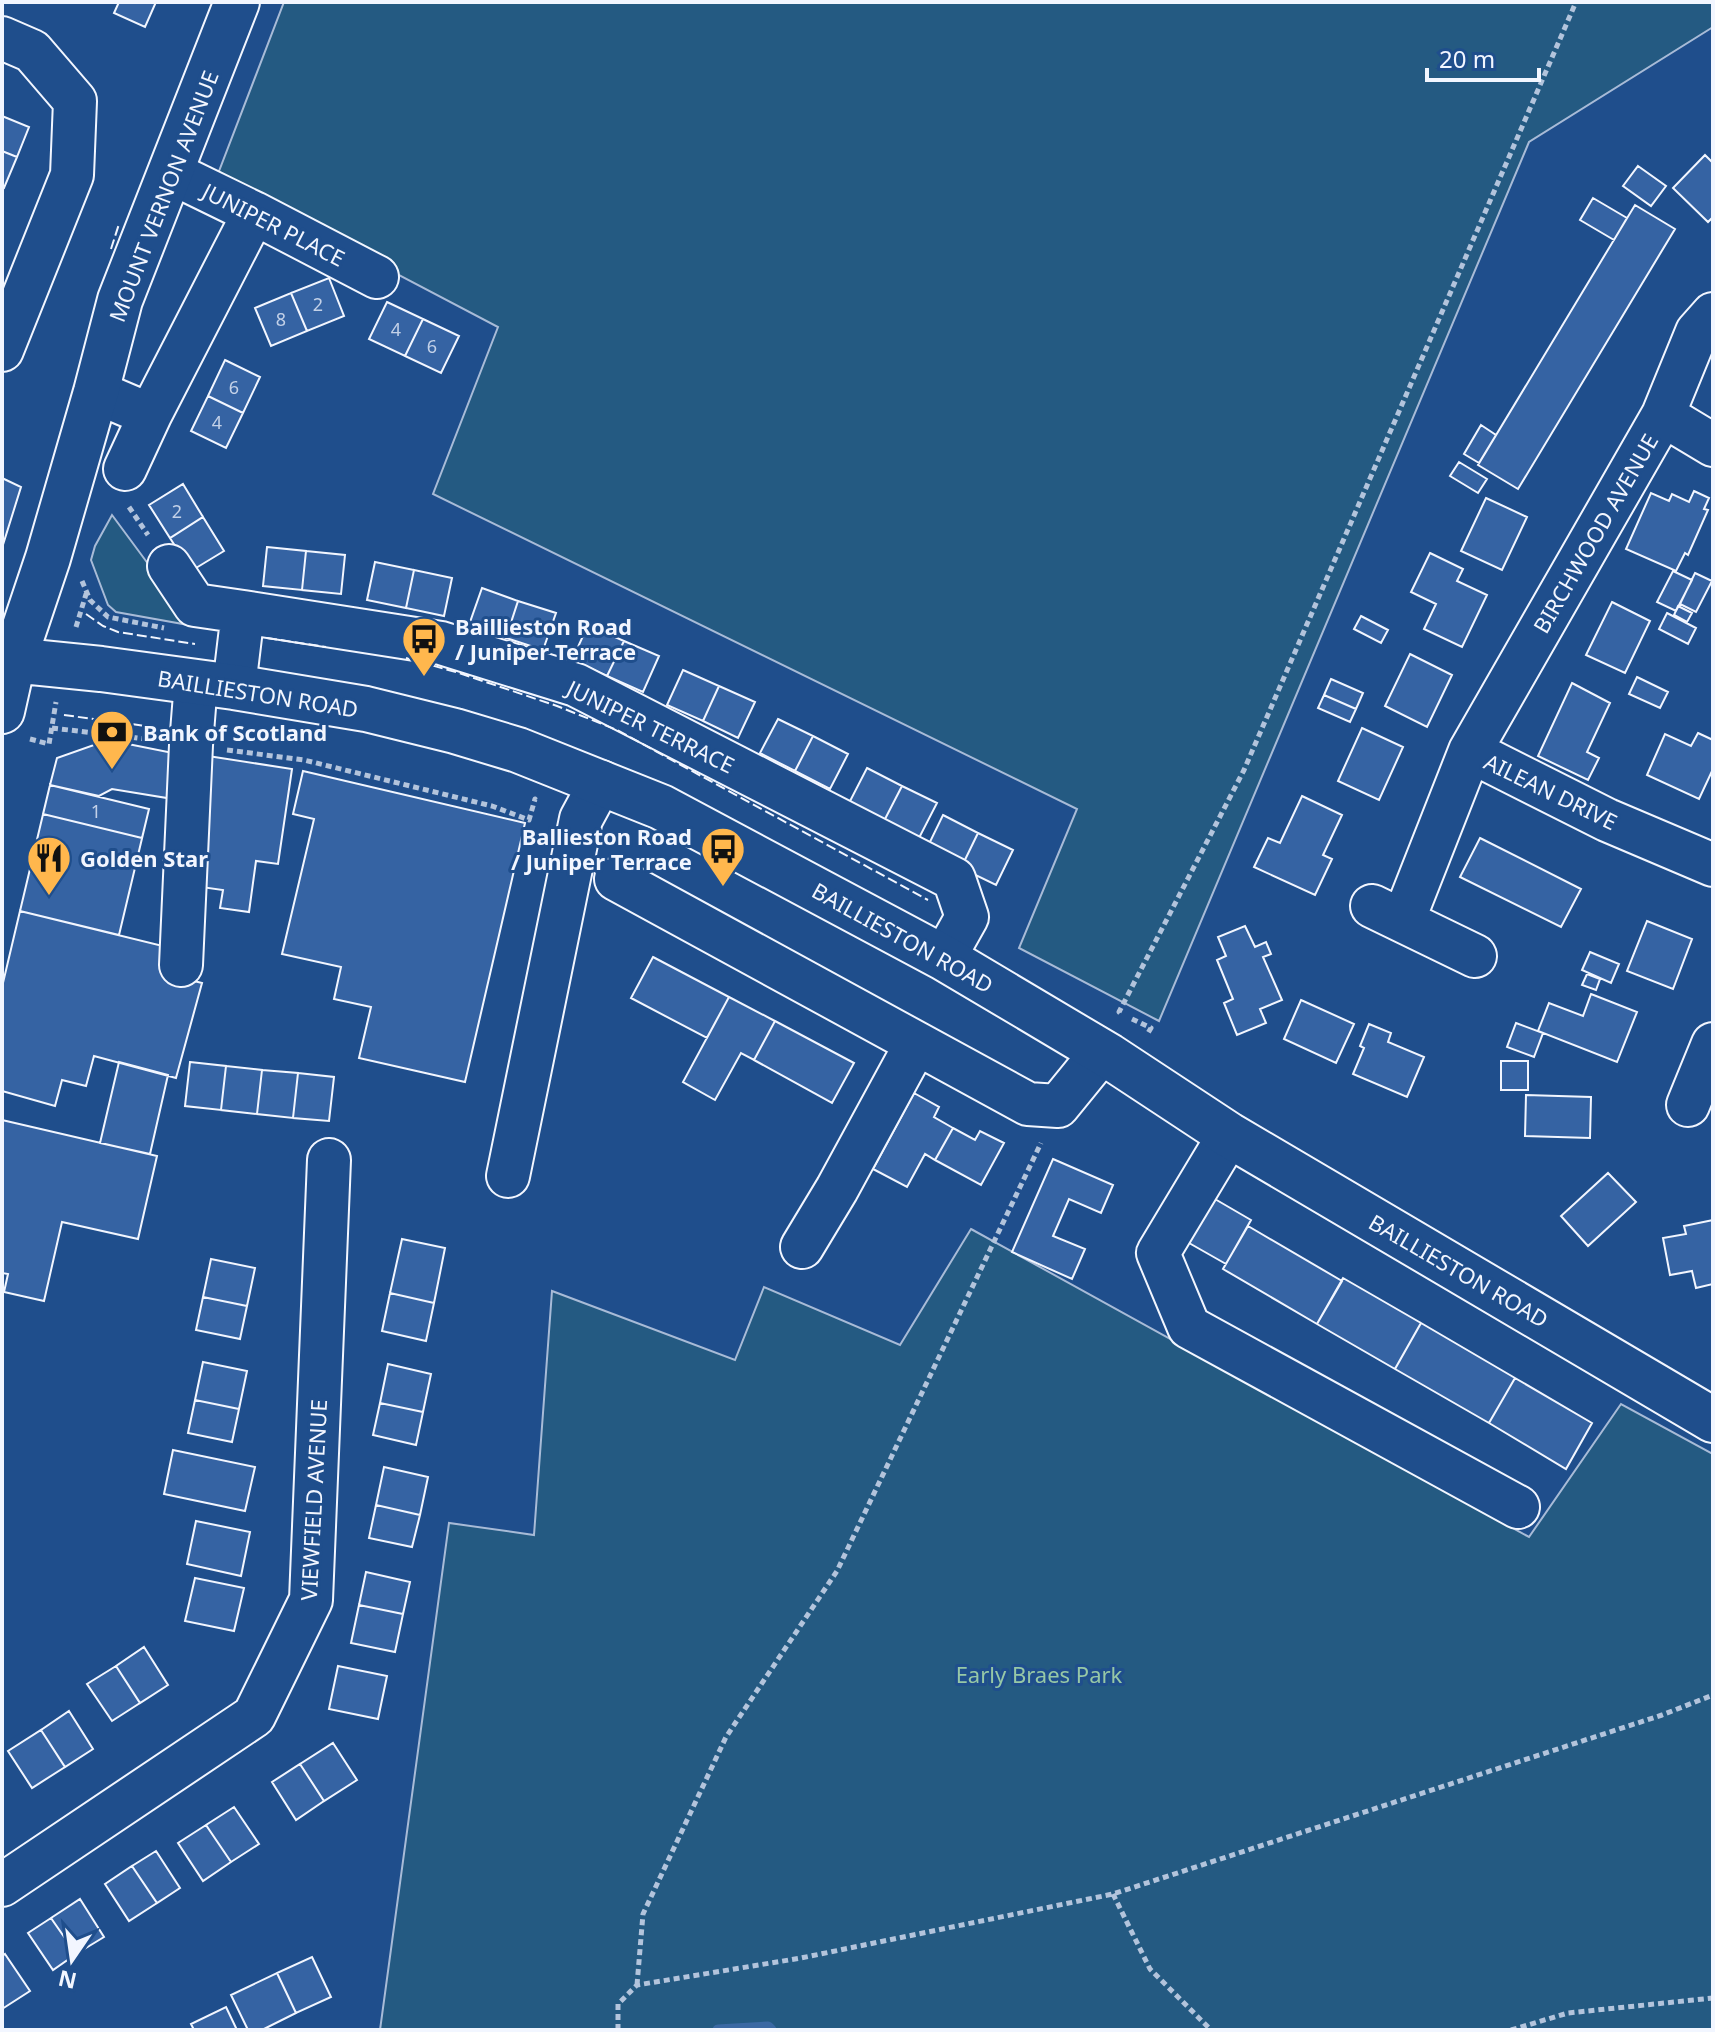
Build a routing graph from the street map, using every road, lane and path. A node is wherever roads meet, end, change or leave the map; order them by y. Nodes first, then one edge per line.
1 (237, 2) edge
2 (1576, 2) edge
3 (2, 38) edge
4 (170, 172) junction
5 (254, 213) junction
6 (377, 277) dead end
7 (1713, 314) edge
8 (2, 350) edge
9 (96, 392) junction
10 (150, 415) junction
11 (1663, 415) junction
12 (1713, 445) edge
13 (125, 469) joint
14 (169, 566) joint
15 (82, 580) dead end
16 (243, 612) junction
17 (166, 629) dead end
18 (8, 660) edge
19 (215, 685) junction
20 (2, 711) edge
21 (52, 728) dead end
22 (191, 745) junction
23 (1470, 751) junction
24 (591, 801) junction
25 (1713, 865) edge
26 (616, 879) dead end
27 (1475, 956) dead end
28 (944, 958) junction
29 (181, 965) dead end
30 (916, 1044) junction
31 (1114, 1060) junction
32 (1058, 1106) junction
33 (1229, 1135) junction
34 (329, 1160) dead end
35 (508, 1176) dead end
36 (802, 1247) dead end
37 (1713, 1420) edge
38 (1518, 1507) dead end
39 (1713, 1695) edge
40 (2, 1885) edge
41 (1113, 1894) junction
42 (637, 1985) junction
43 (1713, 1998) edge
44 (618, 2030) edge
45 (1211, 2030) edge
46 (1511, 2030) edge

1 - 4 main road, MOUNT VERNON AVENUE
2 - 31 path
3 - 8 street
4 - 5 street, JUNIPER PLACE
4 - 9 main road, MOUNT VERNON AVENUE
5 - 6 street, JUNIPER PLACE
5 - 10 street
7 - 11 street, BIRCHWOOD AVENUE
9 - 10 street
9 - 18 main road, MOUNT VERNON AVENUE
10 - 13 street
11 - 12 street
11 - 23 street, BIRCHWOOD AVENUE
13 - 14 path
14 - 16 street, JUNIPER TERRACE
15 - 17 path
16 - 19 street
16 - 28 street, JUNIPER TERRACE
18 - 19 main road, BAILLIESTON ROAD
18 - 20 main road, MOUNT VERNON AVENUE
19 - 22 street
19 - 24 main road, BAILLIESTON ROAD
21 - 22 path
22 - 24 path
22 - 29 street
23 - 25 street, AILEAN DRIVE
23 - 27 street, AILEAN DRIVE
24 - 28 main road, BAILLIESTON ROAD
24 - 35 street
26 - 30 street
28 - 31 main road, BAILLIESTON ROAD
30 - 32 street
30 - 36 street
31 - 32 street
31 - 33 main road, BAILLIESTON ROAD
32 - 42 path
33 - 37 main road, BAILLIESTON ROAD
33 - 38 street
34 - 40 street, VIEWFIELD AVENUE
39 - 41 path
41 - 42 path
41 - 45 path
42 - 44 path
43 - 46 path

